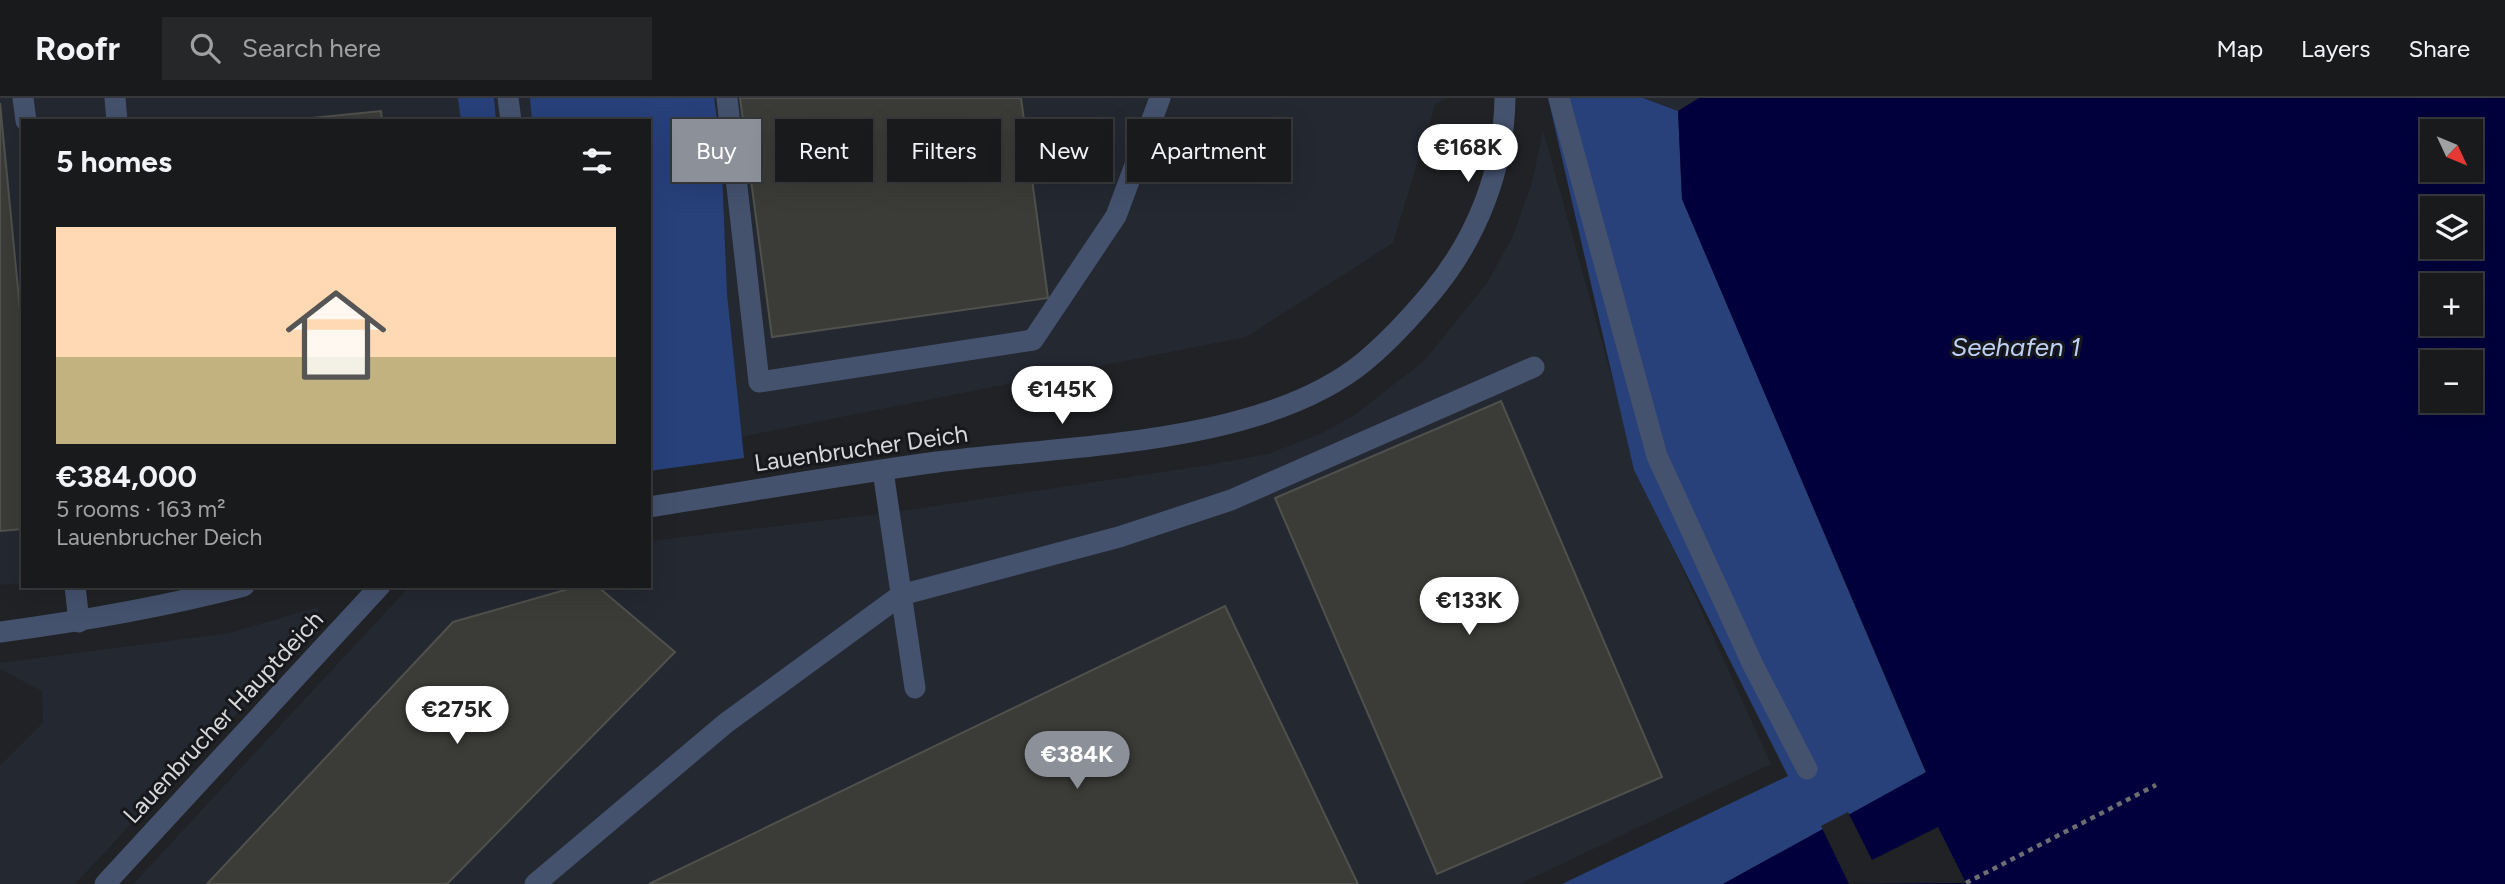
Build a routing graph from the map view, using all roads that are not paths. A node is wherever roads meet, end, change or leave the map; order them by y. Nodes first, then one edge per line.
1 (23, 98) edge
2 (114, 98) edge
3 (508, 98) edge
4 (727, 98) edge
5 (1160, 98) edge
6 (1505, 98) edge
7 (1559, 98) edge
8 (26, 119) edge
9 (117, 119) edge
10 (511, 119) edge
11 (1534, 367) dead end
12 (883, 471) junction
13 (651, 507) edge
14 (75, 588) edge
15 (228, 588) edge
16 (378, 588) edge
17 (171, 595) edge
18 (901, 595) junction
19 (79, 622) junction
20 (0, 632) edge
21 (915, 688) dead end
22 (1807, 769) dead end
23 (104, 884) edge
24 (535, 884) edge

1 - 8 street
2 - 9 street
3 - 10 street
4 - 5 street
6 - 12 street, Lauenbrucher Deich
7 - 22 street
11 - 18 street
12 - 13 street, Lauenbrucher Deich
12 - 18 street
14 - 19 street
15 - 17 street
16 - 23 street, Lauenbrucher Hauptdeich
17 - 19 street
18 - 21 street
18 - 24 street
19 - 20 street

